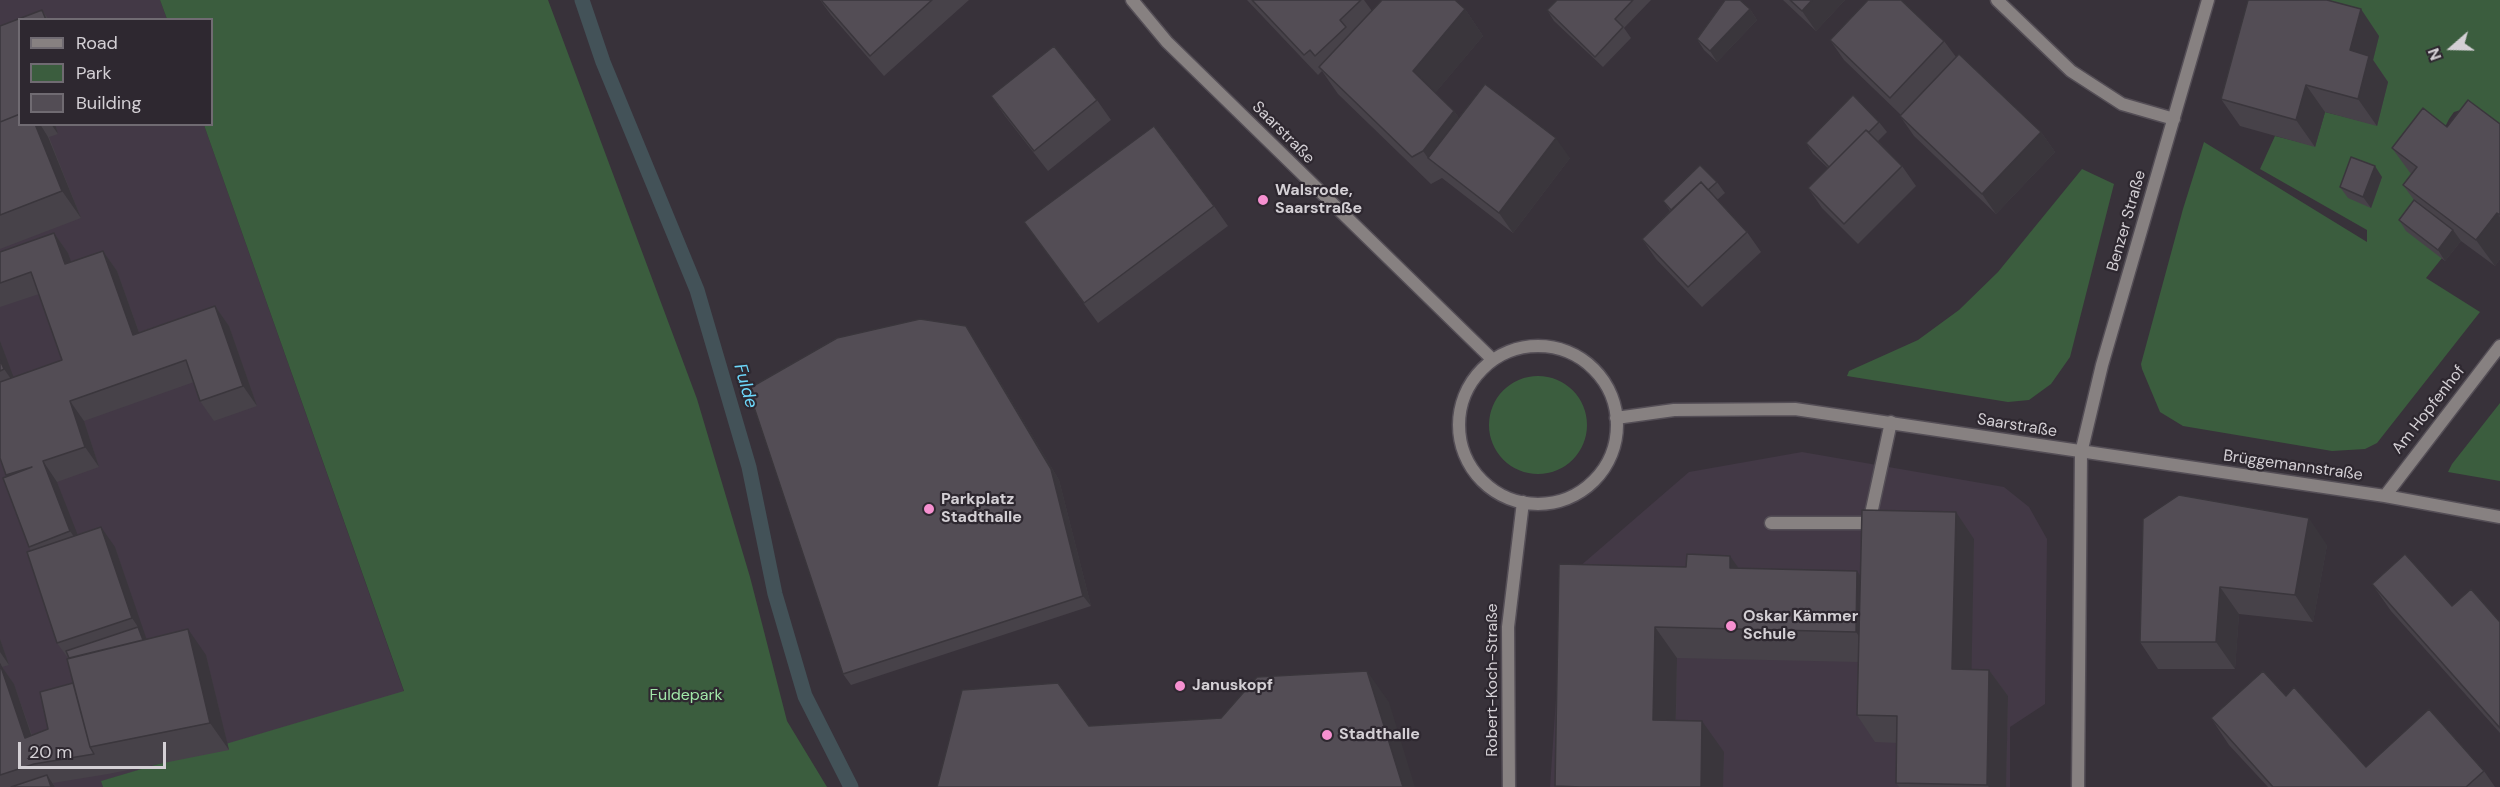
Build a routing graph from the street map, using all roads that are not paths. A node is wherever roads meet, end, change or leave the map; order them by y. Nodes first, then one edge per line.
1 (1132, 0) edge
2 (1996, 0) edge
3 (2208, 0) edge
4 (2174, 119) junction
5 (2500, 346) edge
6 (1492, 360) junction
7 (1616, 418) junction
8 (1892, 422) junction
9 (2081, 453) junction
10 (2385, 496) junction
11 (1523, 502) junction
12 (2500, 517) edge
13 (1771, 523) dead end
14 (1509, 787) edge
15 (2078, 787) edge

1 - 6 street, Saarstraße
2 - 4 street
3 - 4 street, Benzer Straße
4 - 9 street, Benzer Straße
5 - 10 street, Am Hopfenhof
6 - 7 street
6 - 11 street
7 - 8 street, Saarstraße
7 - 11 street
8 - 9 street, Saarstraße
8 - 13 street
9 - 10 street, Brüggemannstraße
9 - 15 street
10 - 12 street, Brüggemannstraße
11 - 14 street, Robert-Koch-Straße

